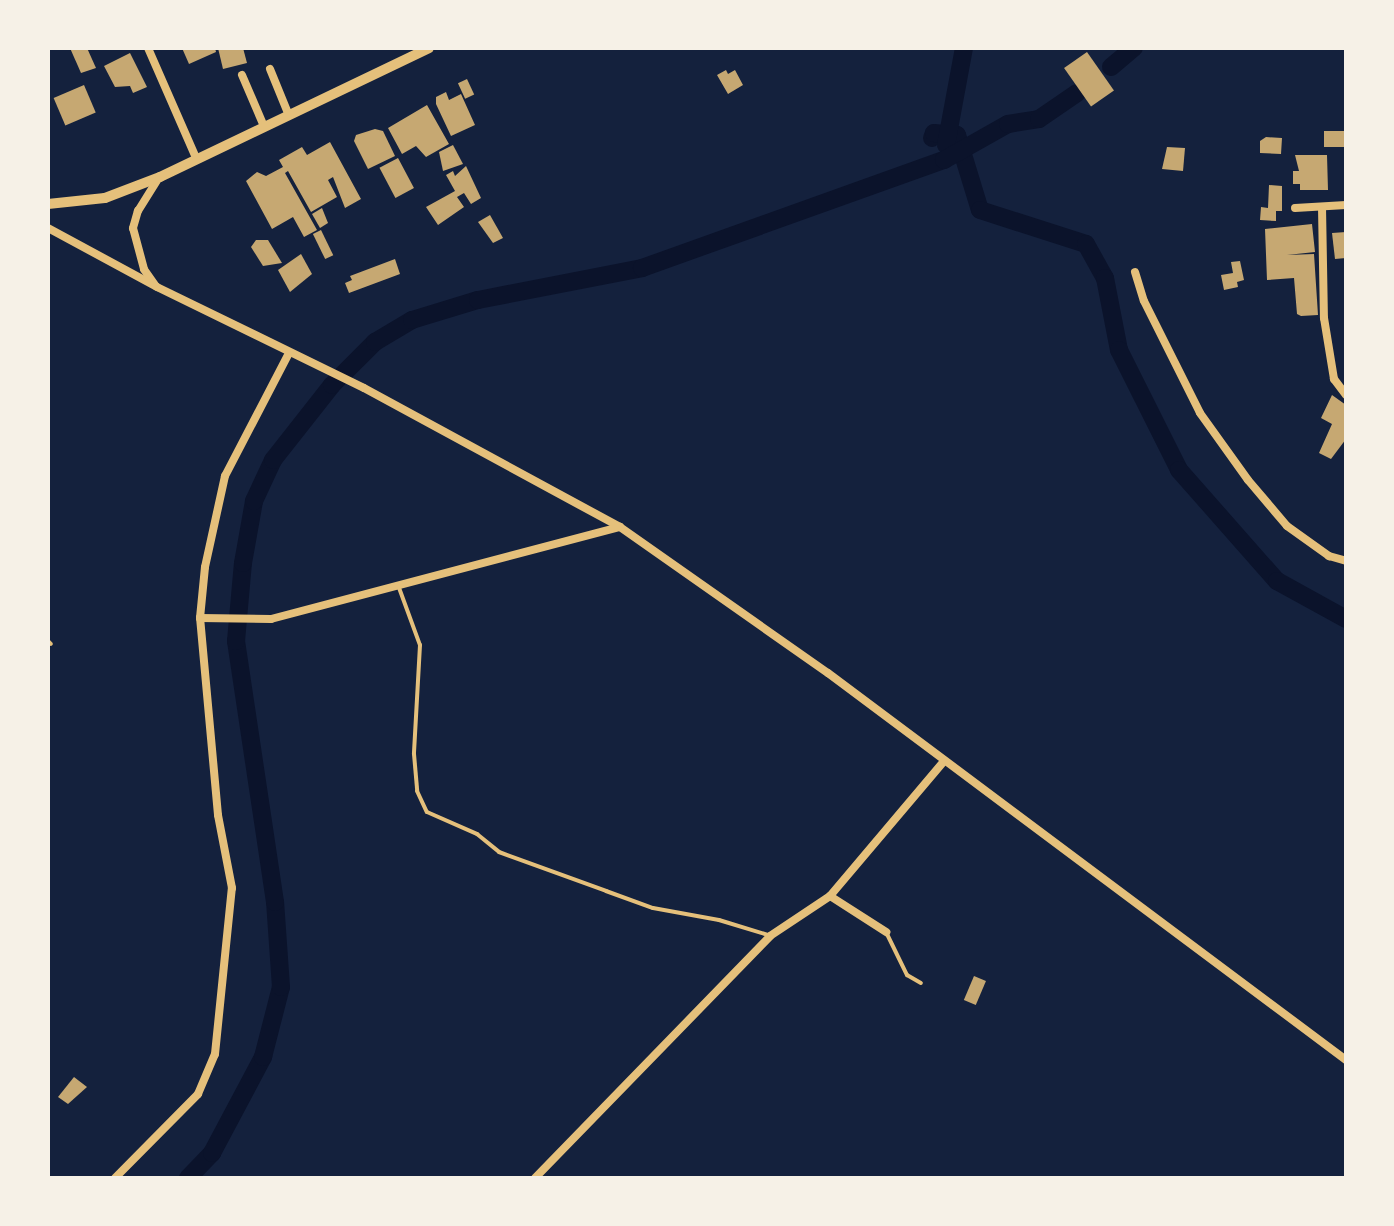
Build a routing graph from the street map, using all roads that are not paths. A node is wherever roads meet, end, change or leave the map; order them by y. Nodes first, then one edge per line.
1 (148, 48) edge
2 (428, 48) edge
3 (270, 69) dead end
4 (242, 75) dead end
5 (288, 113) junction
6 (263, 124) junction
7 (196, 158) junction
8 (160, 177) junction
9 (48, 204) edge
10 (1346, 205) edge
11 (1296, 208) dead end
12 (1322, 208) junction
13 (48, 228) edge
14 (1135, 272) dead end
15 (157, 288) junction
16 (289, 353) junction
17 (1345, 395) edge
18 (620, 527) junction
19 (1346, 561) edge
20 (398, 584) junction
21 (203, 618) junction
22 (944, 761) junction
23 (830, 896) junction
24 (886, 932) joint
25 (770, 936) junction
26 (921, 983) dead end
27 (1346, 1060) edge
28 (115, 1178) edge
29 (534, 1178) edge

1 - 7 street
2 - 5 street
3 - 5 street
4 - 6 street
5 - 6 street
6 - 7 street
7 - 8 street
8 - 9 street
8 - 15 street
10 - 12 street
11 - 12 street
12 - 17 street
13 - 15 street
14 - 19 street
15 - 16 street
16 - 18 street
16 - 21 street
18 - 20 street
18 - 22 street
20 - 21 street
20 - 25 lane
21 - 28 street
22 - 23 street
22 - 27 street
23 - 24 street
23 - 25 street
24 - 26 lane
25 - 29 street

